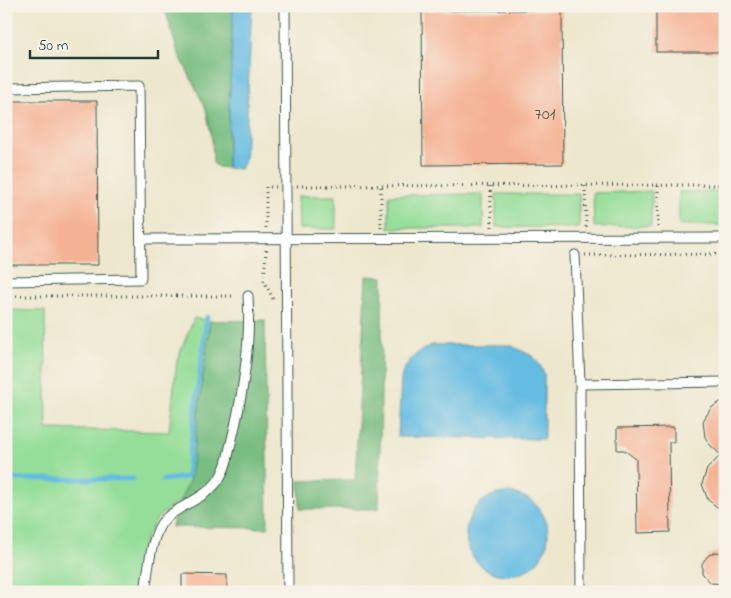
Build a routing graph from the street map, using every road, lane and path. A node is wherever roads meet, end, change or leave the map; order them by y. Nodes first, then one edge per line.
1 (285, 6) edge
2 (6, 88) edge
3 (287, 186) junction
4 (381, 186) junction
5 (490, 186) junction
6 (586, 186) junction
7 (658, 186) junction
8 (725, 186) edge
9 (266, 238) junction
10 (380, 238) junction
11 (492, 238) junction
12 (586, 238) junction
13 (658, 238) junction
14 (725, 238) edge
15 (142, 239) junction
16 (286, 239) junction
17 (658, 254) junction
18 (725, 254) edge
19 (575, 255) joint
20 (6, 281) edge
21 (270, 294) junction
22 (6, 296) edge
23 (248, 296) junction
24 (275, 303) dead end
25 (725, 382) edge
26 (580, 384) junction
27 (145, 592) edge
28 (288, 592) edge
29 (581, 592) edge

1 - 3 lane
2 - 15 lane
3 - 4 path
3 - 9 path
3 - 16 lane
4 - 5 path
4 - 10 path
5 - 6 path
5 - 11 path
6 - 7 path
6 - 12 path
7 - 8 path
7 - 13 path
9 - 15 lane
9 - 16 lane
9 - 21 path
10 - 11 lane
10 - 16 lane
11 - 12 lane
12 - 13 lane
13 - 14 lane
13 - 17 path
15 - 20 lane
16 - 28 lane
17 - 18 path
17 - 19 path
19 - 26 lane
21 - 23 path
21 - 24 path
22 - 23 path
23 - 27 lane
25 - 26 lane
26 - 29 lane

